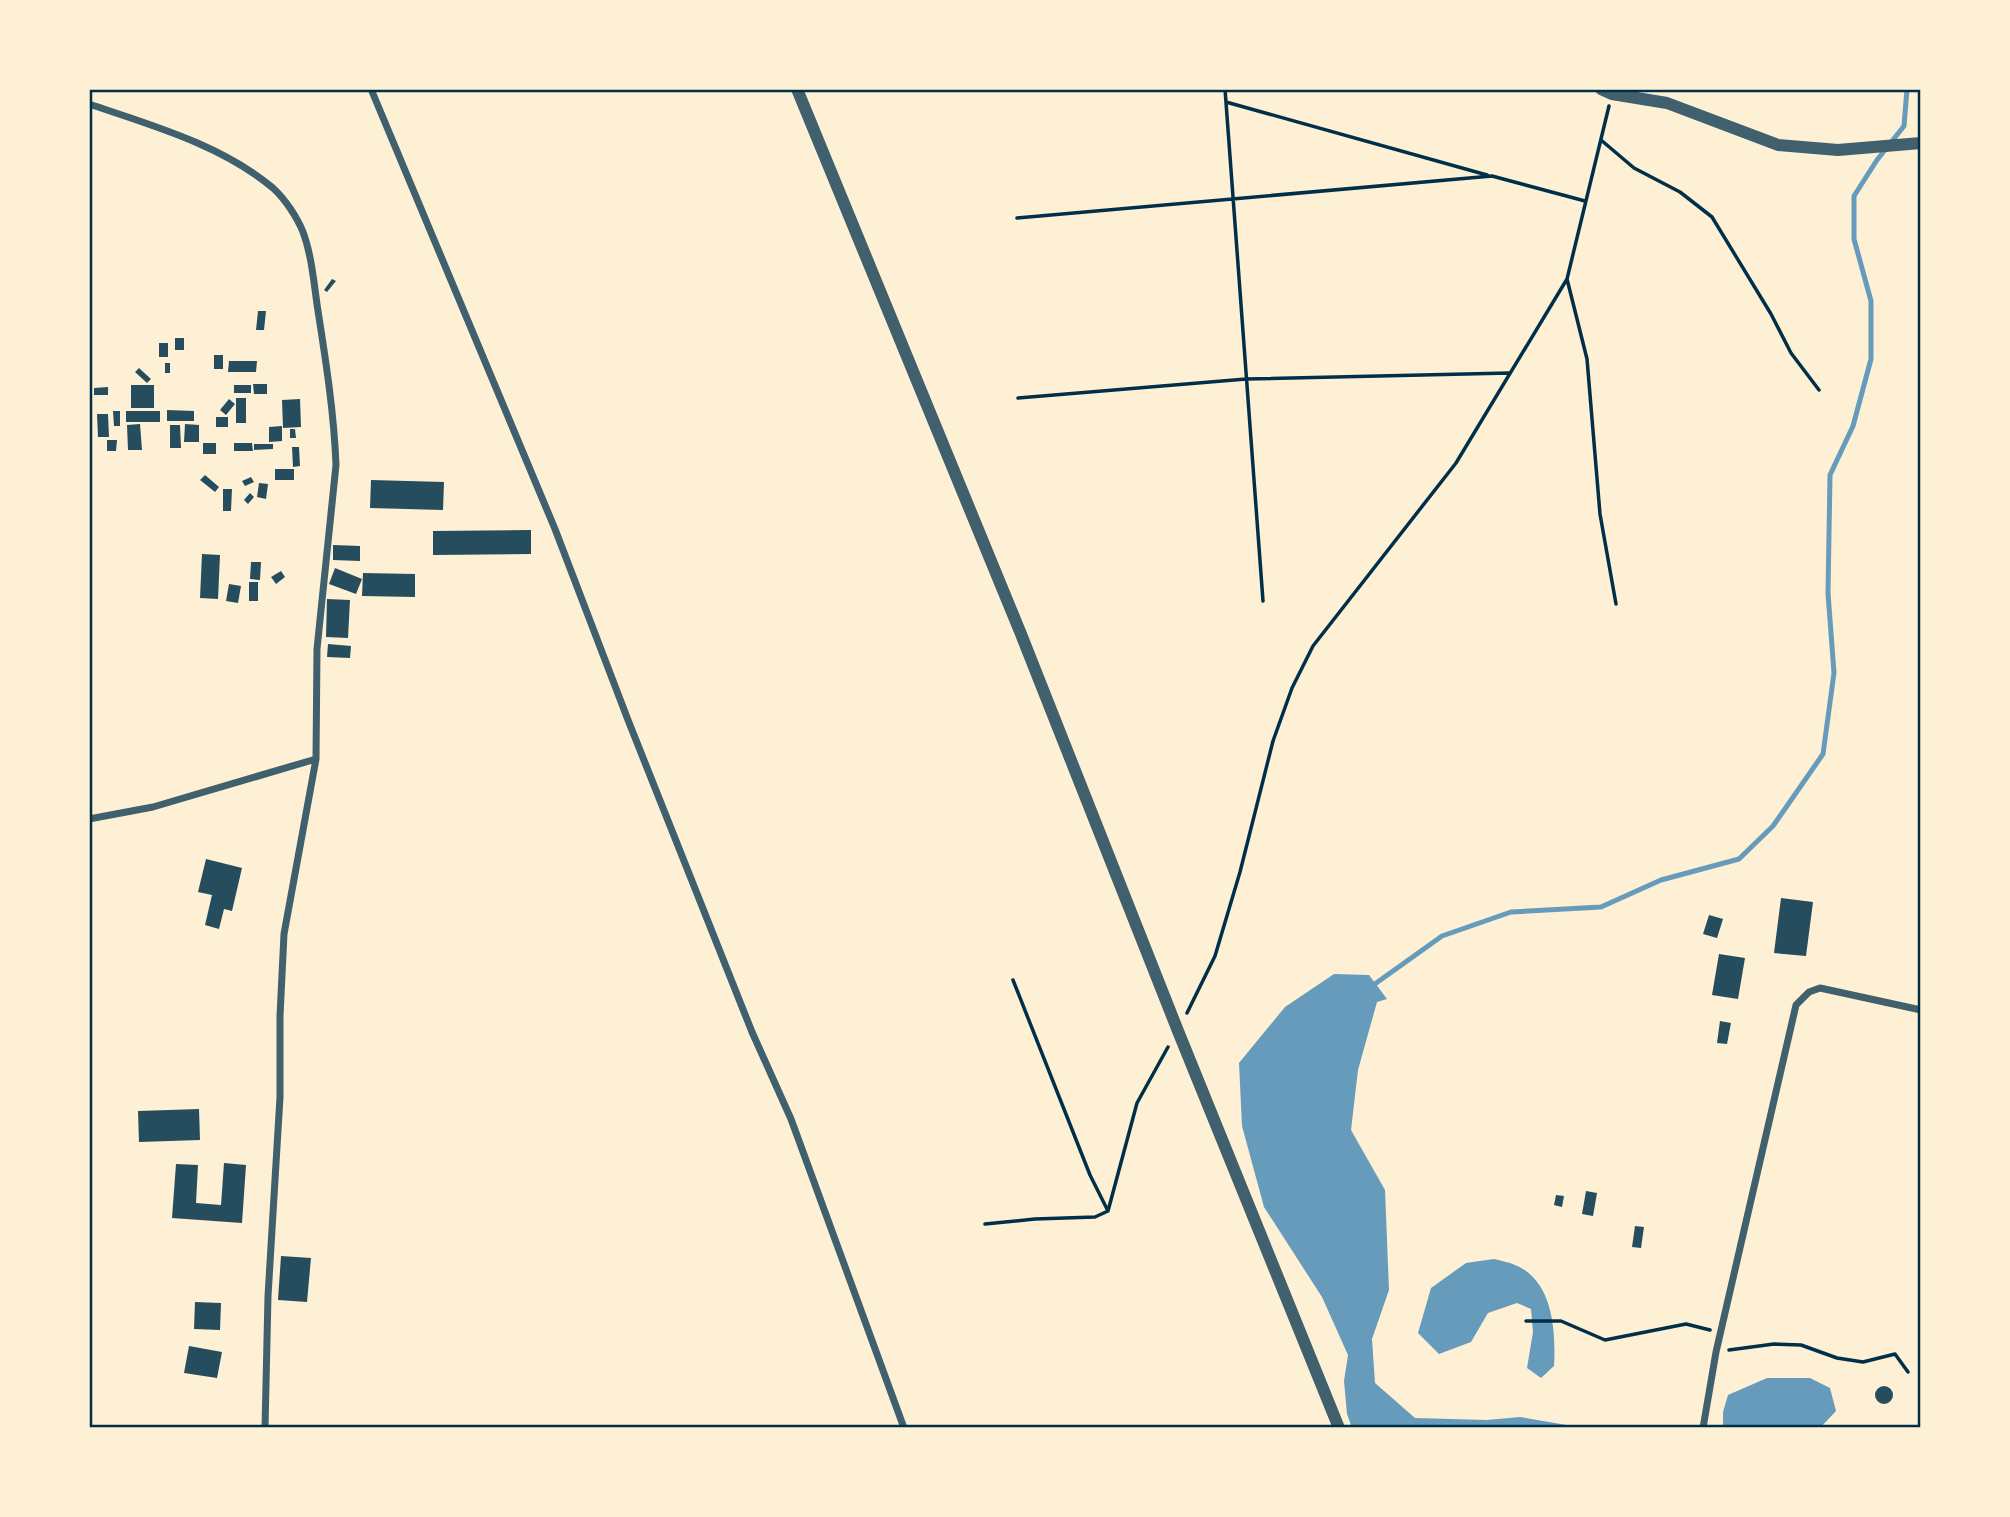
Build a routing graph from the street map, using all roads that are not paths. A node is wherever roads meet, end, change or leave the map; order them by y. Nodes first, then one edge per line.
1 (371, 89) edge
2 (797, 89) edge
3 (1606, 92) edge
4 (89, 104) edge
5 (1921, 142) edge
6 (316, 759) junction
7 (89, 819) edge
8 (1921, 1010) edge
9 (265, 1428) edge
10 (904, 1428) edge
11 (1339, 1428) edge
12 (1703, 1428) edge

1 - 10 street
2 - 11 street
3 - 5 street
4 - 6 street
6 - 7 street
6 - 9 street
8 - 12 street

